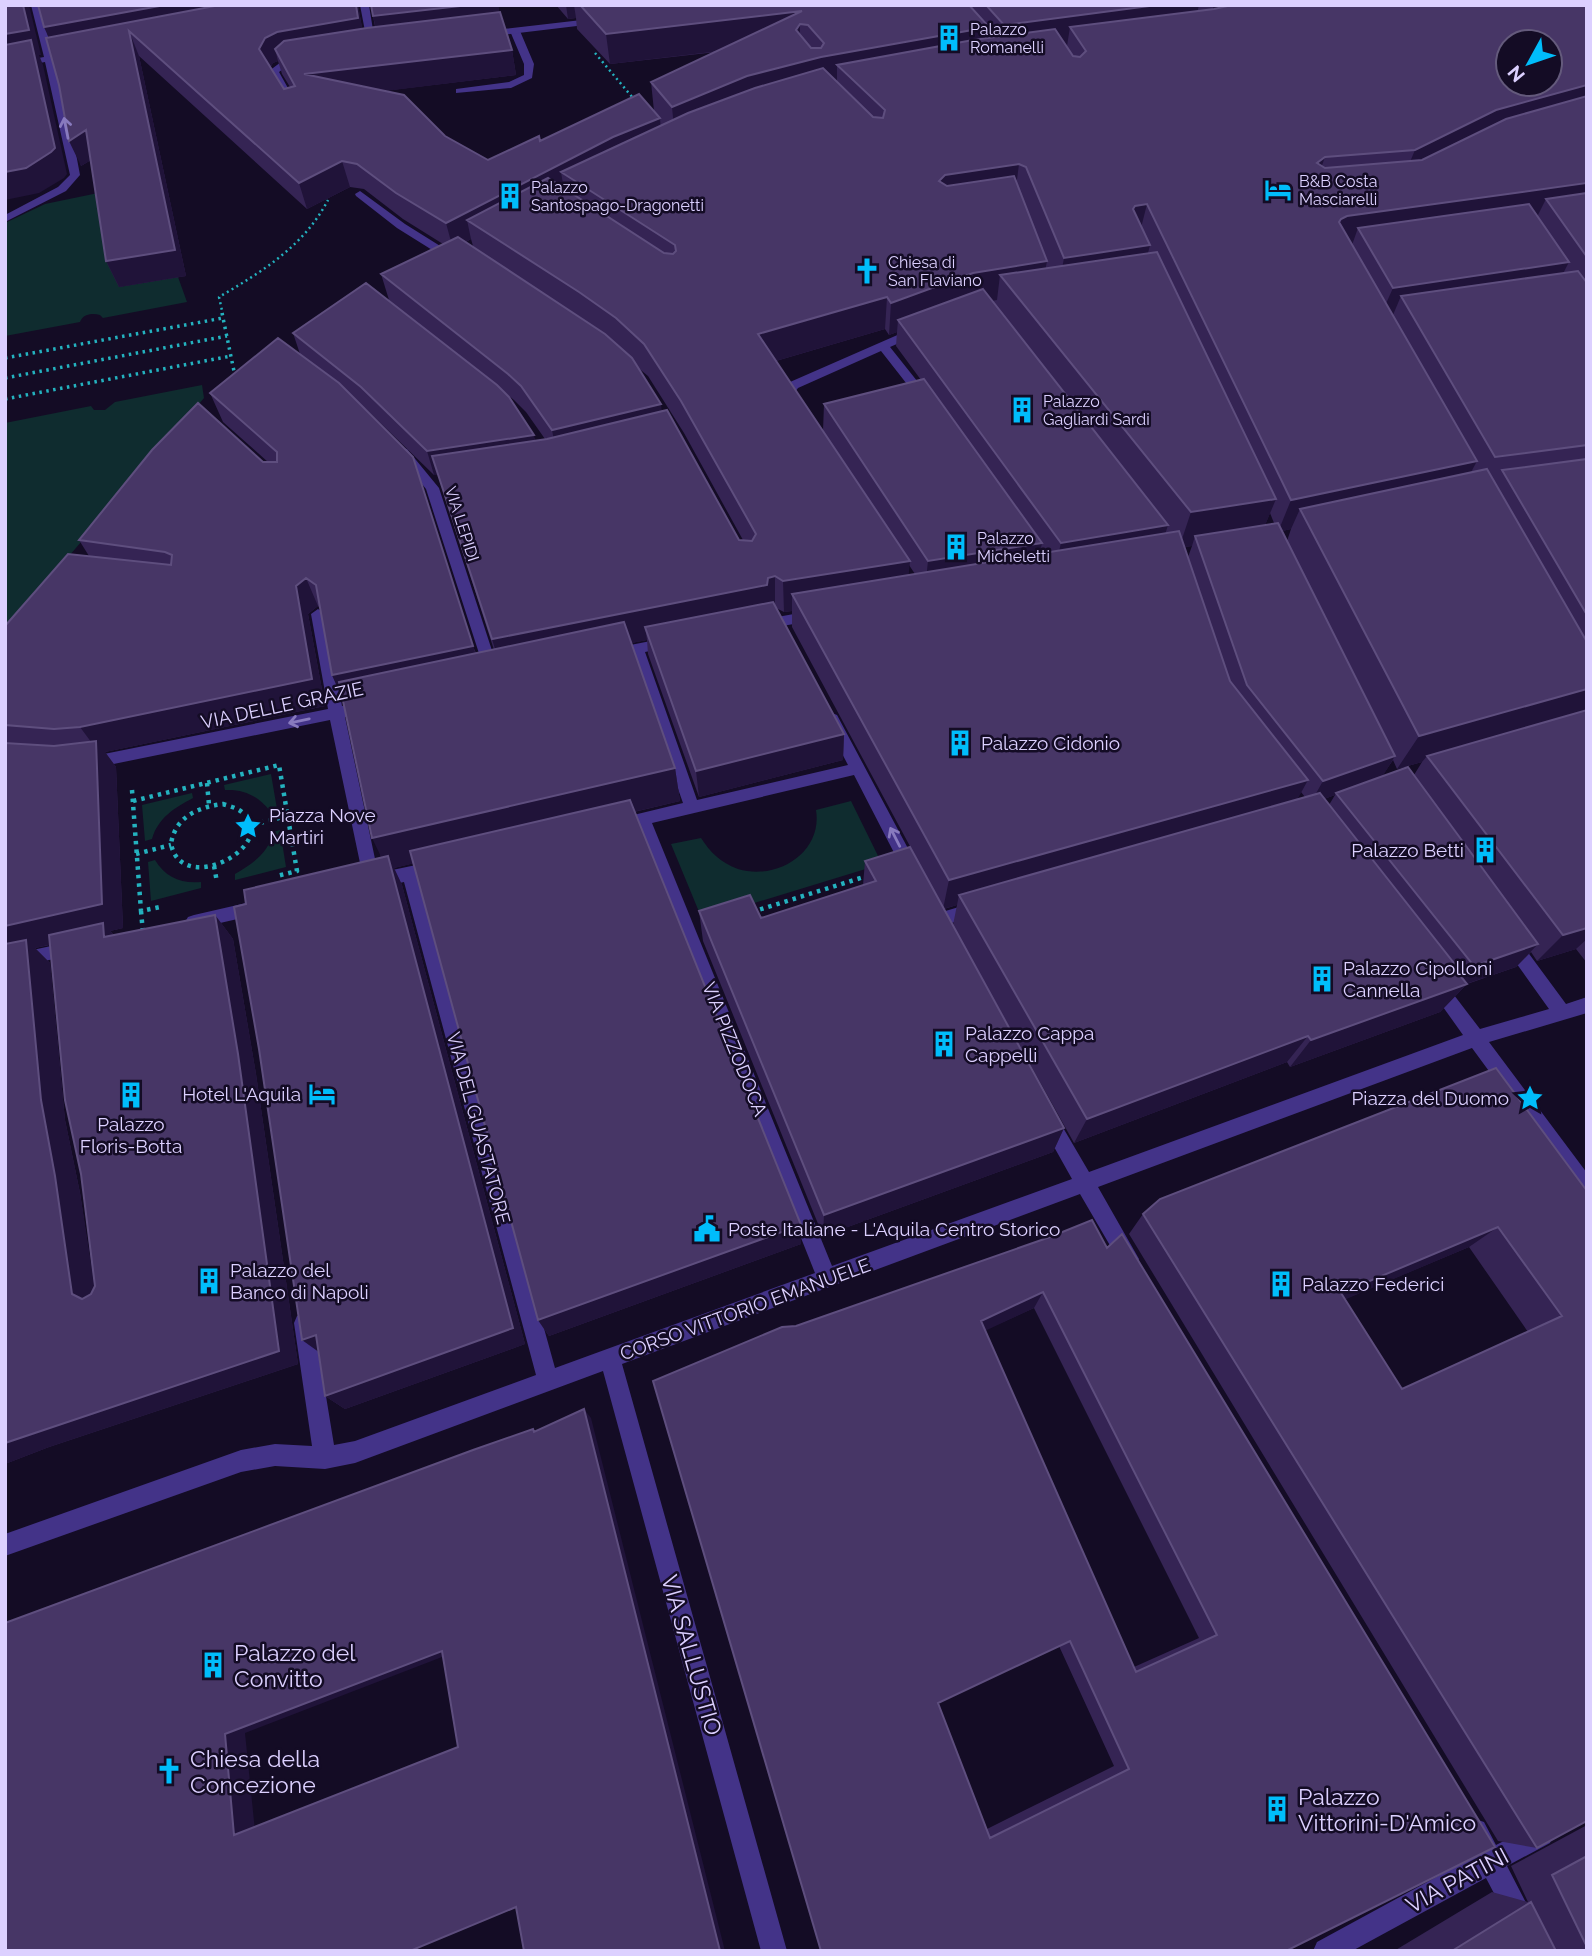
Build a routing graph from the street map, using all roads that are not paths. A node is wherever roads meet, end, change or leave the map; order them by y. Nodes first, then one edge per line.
1 (35, 5) edge
2 (364, 5) edge
3 (610, 19) edge
4 (515, 31) junction
5 (476, 36) edge
6 (386, 46) edge
7 (373, 47) junction
8 (360, 50) edge
9 (90, 51) edge
10 (319, 57) edge
11 (50, 59) junction
12 (5, 67) edge
13 (459, 91) edge
14 (295, 110) edge
15 (360, 194) edge
16 (5, 208) edge
17 (24, 209) junction
18 (5, 219) edge
19 (436, 264) edge
20 (929, 326) edge
21 (881, 345) junction
22 (799, 408) edge
23 (933, 411) edge
24 (392, 441) edge
25 (830, 613) edge
26 (318, 614) edge
27 (740, 628) edge
28 (688, 638) edge
29 (636, 648) junction
30 (597, 657) edge
31 (494, 679) edge
32 (822, 701) edge
33 (378, 704) edge
34 (336, 713) junction
35 (74, 764) edge
36 (859, 768) junction
37 (692, 807) junction
38 (642, 819) junction
39 (604, 828) edge
40 (461, 862) edge
41 (410, 874) junction
42 (921, 886) edge
43 (279, 902) edge
44 (991, 905) edge
45 (938, 920) edge
46 (1503, 931) edge
47 (143, 933) edge
48 (85, 945) edge
49 (5, 963) edge
50 (1425, 971) edge
51 (1587, 1005) edge
52 (1562, 1012) junction
53 (1478, 1038) junction
54 (1038, 1100) edge
55 (1084, 1184) junction
56 (1587, 1189) edge
57 (1140, 1276) edge
58 (827, 1278) junction
59 (302, 1305) edge
60 (610, 1358) junction
61 (548, 1381) junction
62 (325, 1458) junction
63 (5, 1545) edge
64 (1465, 1814) edge
65 (1563, 1822) edge
66 (1493, 1861) junction
67 (774, 1951) edge
68 (1326, 1951) edge
69 (1538, 1951) edge

1 - 11 street
2 - 7 street
3 - 4 street
4 - 5 street
4 - 13 street
6 - 7 street
7 - 8 street
9 - 11 street
10 - 14 street
11 - 12 street
17 -> 11 street
15 - 19 street
16 - 17 street
17 - 18 street
20 - 21 street
21 - 22 street
21 - 23 street
24 - 31 street, VIA LEPIDI
25 - 27 street
26 - 34 street
28 - 29 street
29 - 30 street
29 - 37 street
32 - 36 street
33 - 34 street, VIA DELLE GRAZIE
34 -> 35 street, VIA DELLE GRAZIE
34 - 41 street
36 - 37 street
42 -> 36 street
37 - 38 street
38 - 39 street
38 - 58 street, VIA PIZZODOCA
40 - 41 street
41 - 61 street, VIA DEL GUASTATORE
43 - 47 street
44 - 45 street
46 - 52 street
48 - 49 street
50 - 53 street
51 - 52 street
52 - 53 street
53 - 55 street, CORSO VITTORIO EMANUELE
53 - 56 street
54 - 55 street
55 - 57 street
55 - 58 street, CORSO VITTORIO EMANUELE
58 - 60 street, CORSO VITTORIO EMANUELE
59 - 62 street
60 - 61 street, CORSO VITTORIO EMANUELE
60 - 67 street, VIA SALLUSTIO
61 - 62 street, CORSO VITTORIO EMANUELE
62 - 63 street, CORSO VITTORIO EMANUELE
64 - 66 street
65 - 66 street, VIA PATINI
66 - 68 street, VIA PATINI
66 - 69 street

